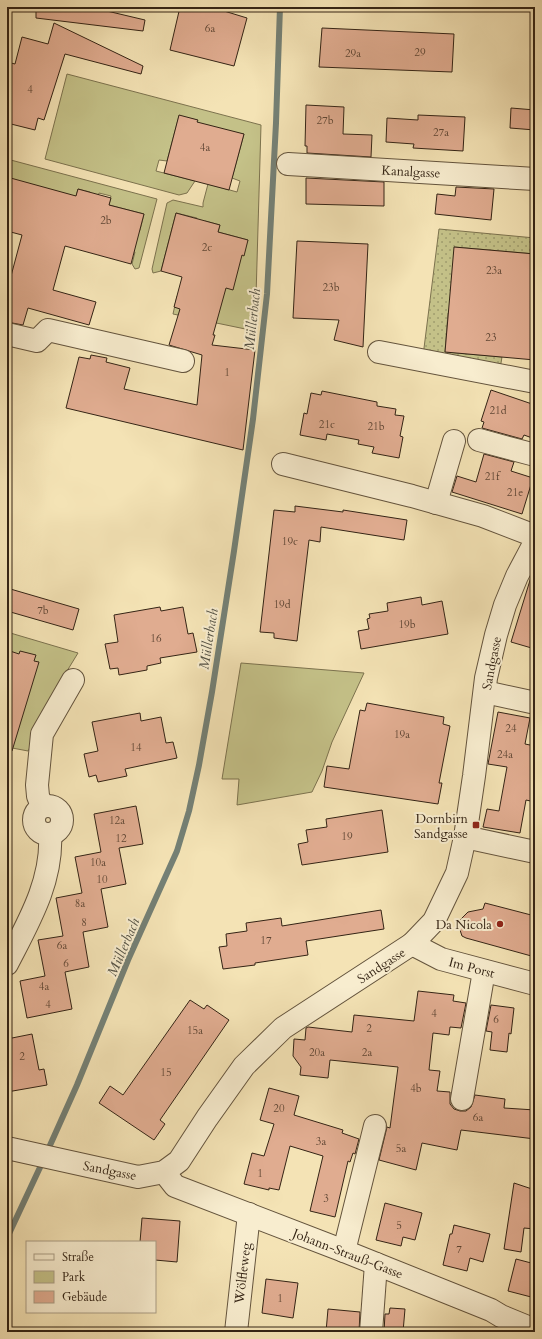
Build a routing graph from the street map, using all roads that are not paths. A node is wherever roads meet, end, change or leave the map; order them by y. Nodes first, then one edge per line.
1 (288, 164) dead end
2 (535, 178) edge
3 (7, 334) edge
4 (379, 352) dead end
5 (183, 361) dead end
6 (535, 382) edge
7 (479, 440) dead end
8 (454, 442) dead end
9 (535, 455) edge
10 (283, 464) dead end
11 (436, 503) junction
12 (535, 536) edge
13 (535, 542) edge
14 (526, 578) edge
15 (73, 680) dead end
16 (485, 692) junction
17 (535, 701) edge
18 (465, 837) junction
19 (535, 852) edge
20 (412, 944) junction
21 (7, 964) edge
22 (484, 971) junction
23 (535, 984) edge
24 (462, 1100) dead end
25 (375, 1126) dead end
26 (7, 1148) edge
27 (164, 1172) junction
28 (249, 1214) junction
29 (344, 1251) junction
30 (376, 1264) junction
31 (500, 1324) edge
32 (535, 1330) edge
33 (236, 1332) edge
34 (371, 1332) edge

1 - 2 street, Kanalgasse
3 - 5 street
4 - 6 street
7 - 9 street
8 - 11 street
10 - 11 street
11 - 12 street
13 - 14 street, Sandgasse
14 - 16 street, Sandgasse
15 - 21 street
16 - 17 street
16 - 18 street, Sandgasse
18 - 19 street
18 - 20 street, Sandgasse
20 - 22 street, Im Porst
20 - 27 street, Sandgasse
22 - 23 street, Im Porst
22 - 24 street
25 - 29 street
26 - 27 street, Sandgasse
27 - 28 street, Johann-Strauß-Gasse
28 - 29 street, Johann-Strauß-Gasse
28 - 33 street, Wölfleweg
29 - 30 street, Johann-Strauß-Gasse
30 - 31 street, Johann-Strauß-Gasse
30 - 34 street
31 - 32 street, Johann-Strauß-Gasse

